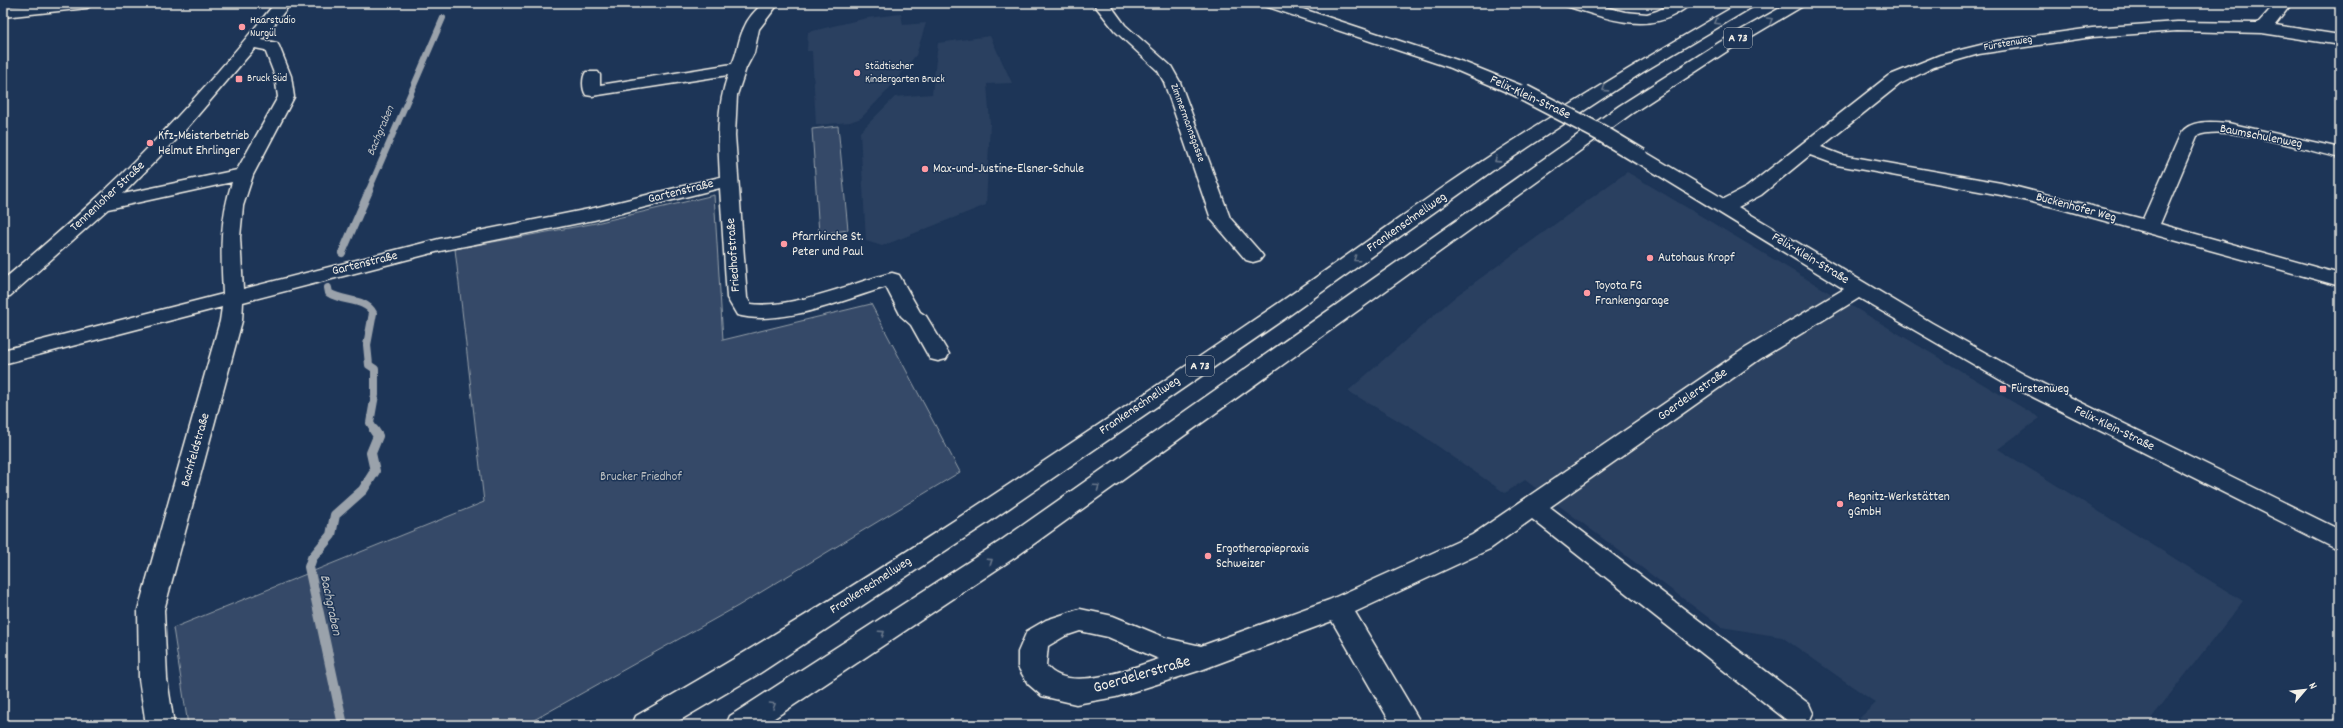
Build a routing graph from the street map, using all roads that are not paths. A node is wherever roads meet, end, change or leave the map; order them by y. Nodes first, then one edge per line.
1 (87, 3) edge
2 (283, 3) edge
3 (771, 3) edge
4 (1101, 3) edge
5 (1270, 3) edge
6 (1571, 3) edge
7 (1683, 3) edge
8 (1751, 3) edge
9 (1800, 3) edge
10 (2284, 3) edge
11 (3, 12) edge
12 (2262, 28) junction
13 (2340, 40) edge
14 (252, 43) junction
15 (738, 68) junction
16 (592, 75) dead end
17 (1809, 148) junction
18 (2340, 153) edge
19 (244, 176) junction
20 (729, 180) junction
21 (103, 204) junction
22 (1724, 207) junction
23 (2149, 227) junction
24 (1253, 256) dead end
25 (2340, 280) edge
26 (1858, 289) junction
27 (3, 291) edge
28 (233, 297) junction
29 (938, 354) dead end
30 (3, 357) edge
31 (1532, 506) junction
32 (2340, 542) edge
33 (1338, 608) junction
34 (1201, 658) junction
35 (1799, 713) dead end
36 (160, 725) edge
37 (646, 725) edge
38 (740, 725) edge
39 (1408, 725) edge

1 - 11 main road
2 - 14 main road, Tennenloher Straße
3 - 15 main road, Friedhofstraße
4 - 24 main road, Zimmermannsgasse
5 - 22 main road, Felix-Klein-Straße, bridge
6 - 7 main road
8 -> 37 main road, Frankenschnellweg / A 73
38 -> 9 main road, A 73
10 - 12 main road
12 - 13 main road, Fürstenweg
12 - 17 main road, Fürstenweg
14 - 19 main road, Bachfeldstraße
14 - 21 main road, Tennenloher Straße
15 - 16 main road
15 - 20 main road, Friedhofstraße
17 - 22 main road, Fürstenweg
17 - 23 main road, Buckenhofer Weg
18 - 23 main road, Baumschulenweg
19 - 21 main road
19 - 28 main road, Bachfeldstraße
20 - 28 main road, Gartenstraße
20 - 29 main road, Friedhofstraße
21 - 27 main road, Tennenloher Straße
22 - 26 main road, Felix-Klein-Straße
23 - 25 main road, Buckenhofer Weg
26 - 31 main road, Goerdelerstraße
26 - 32 main road, Felix-Klein-Straße
28 - 30 main road, Gartenstraße
28 - 36 main road, Bachfeldstraße
31 - 33 main road, Goerdelerstraße
31 - 35 main road
33 - 34 main road, Goerdelerstraße
33 - 39 main road
34 - 34 main road, Goerdelerstraße

